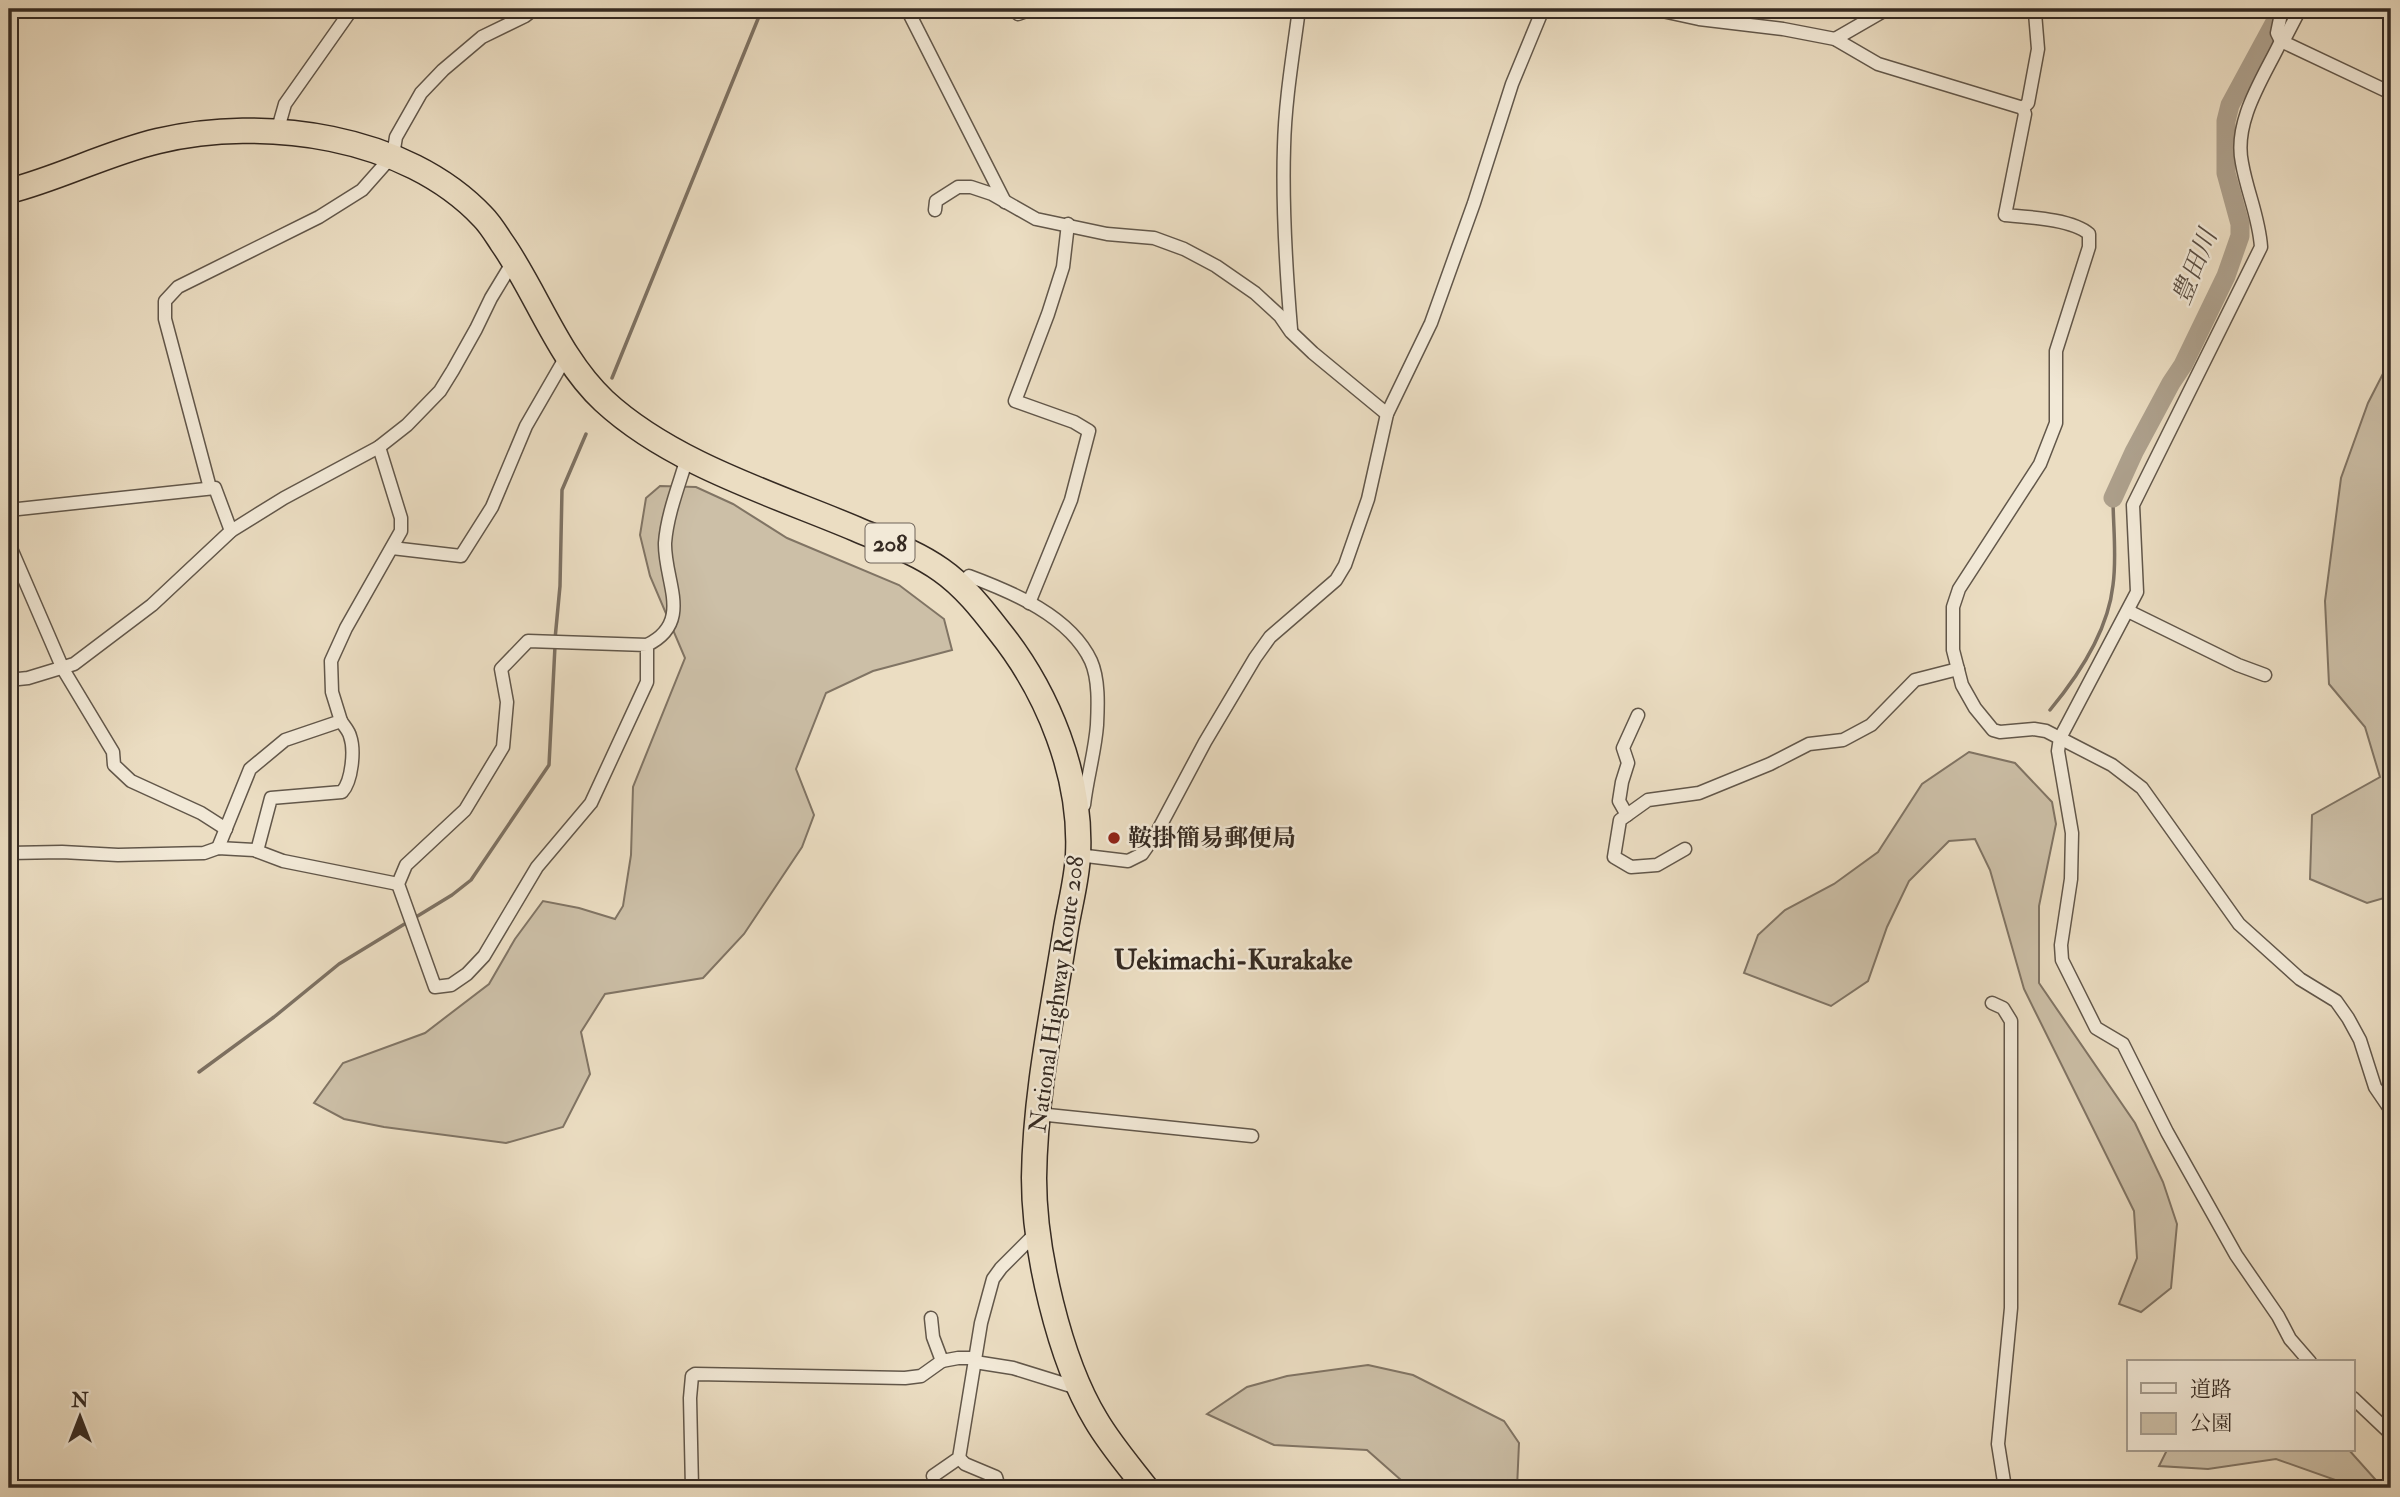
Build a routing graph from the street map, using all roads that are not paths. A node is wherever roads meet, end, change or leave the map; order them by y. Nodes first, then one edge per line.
1 (352, 9) edge
2 (534, 9) edge
3 (907, 9) edge
4 (1016, 9) edge
5 (1032, 9) edge
6 (1299, 9) edge
7 (1543, 9) edge
8 (1653, 9) edge
9 (1887, 9) edge
10 (2282, 9) edge
11 (2300, 9) edge
12 (2033, 10) edge
13 (1835, 39) junction
14 (2281, 41) junction
15 (2391, 93) edge
16 (2023, 108) junction
17 (277, 132) junction
18 (393, 155) junction
19 (11, 191) edge
20 (1005, 202) junction
21 (935, 209) dead end
22 (1068, 224) junction
23 (514, 260) junction
24 (1291, 332) junction
25 (567, 355) junction
26 (1387, 414) junction
27 (379, 447) junction
28 (687, 458) junction
29 (210, 488) junction
30 (9, 510) edge
31 (231, 531) junction
32 (9, 544) edge
33 (392, 548) junction
34 (961, 586) junction
35 (1030, 603) junction
36 (2128, 611) junction
37 (647, 645) junction
38 (63, 668) junction
39 (1958, 668) junction
40 (2265, 675) dead end
41 (9, 680) edge
42 (1637, 715) dead end
43 (341, 721) junction
44 (2060, 738) junction
45 (1627, 815) junction
46 (226, 829) junction
47 (218, 848) junction
48 (1685, 849) dead end
49 (257, 852) junction
50 (9, 853) edge
51 (1078, 855) junction
52 (398, 884) junction
53 (1992, 1003) dead end
54 (2391, 1106) edge
55 (1038, 1114) junction
56 (1252, 1136) dead end
57 (1037, 1232) junction
58 (931, 1318) dead end
59 (975, 1360) junction
60 (2308, 1360) edge
61 (942, 1361) junction
62 (1077, 1385) junction
63 (2354, 1399) edge
64 (2391, 1434) edge
65 (959, 1458) junction
66 (933, 1476) dead end
67 (692, 1488) edge
68 (999, 1488) edge
69 (1146, 1488) edge
70 (2005, 1488) edge

1 - 17 street
2 - 18 street
3 - 20 street
4 - 5 street
6 - 24 street
7 - 26 street
8 - 13 street
9 - 13 street
10 - 14 street
11 - 14 street
12 - 16 street
13 - 16 street
14 - 15 street
14 - 36 street
16 - 39 street
17 - 18 highway, National Highway Route 208 / 208
17 - 19 highway, National Highway Route 208 / 208
18 - 23 highway, National Highway Route 208 / 208
18 - 29 street
20 - 21 street
20 - 22 street
22 - 24 street
22 - 35 street
23 - 25 highway, National Highway Route 208 / 208
23 - 27 street
24 - 26 street
25 - 28 highway, National Highway Route 208 / 208
25 - 33 street
26 - 51 street
27 - 31 street
27 - 33 street
28 - 34 highway, National Highway Route 208 / 208
28 - 37 street
29 - 30 street
29 - 31 street
31 - 38 street
32 - 38 street
33 - 43 street
34 - 35 street
34 - 51 highway, National Highway Route 208 / 208
35 - 51 street
36 - 40 street
36 - 44 street
37 - 52 street
37 - 52 street
38 - 41 street
38 - 46 street
39 - 44 street
39 - 45 street
42 - 45 street
43 - 46 street
43 - 49 street
44 - 54 street
44 - 60 street
45 - 48 street
46 - 47 street
47 - 49 street
47 - 50 street
49 - 52 street
51 - 55 highway, National Highway Route 208 / 208
53 - 70 street
55 - 56 street
55 - 57 highway, National Highway Route 208 / 208
57 - 59 street
57 - 62 highway, National Highway Route 208 / 208
58 - 61 street
59 - 61 street
59 - 62 street
59 - 65 street
61 - 67 street
62 - 69 highway, National Highway Route 208 / 208
63 - 64 street
65 - 66 street
65 - 68 street

